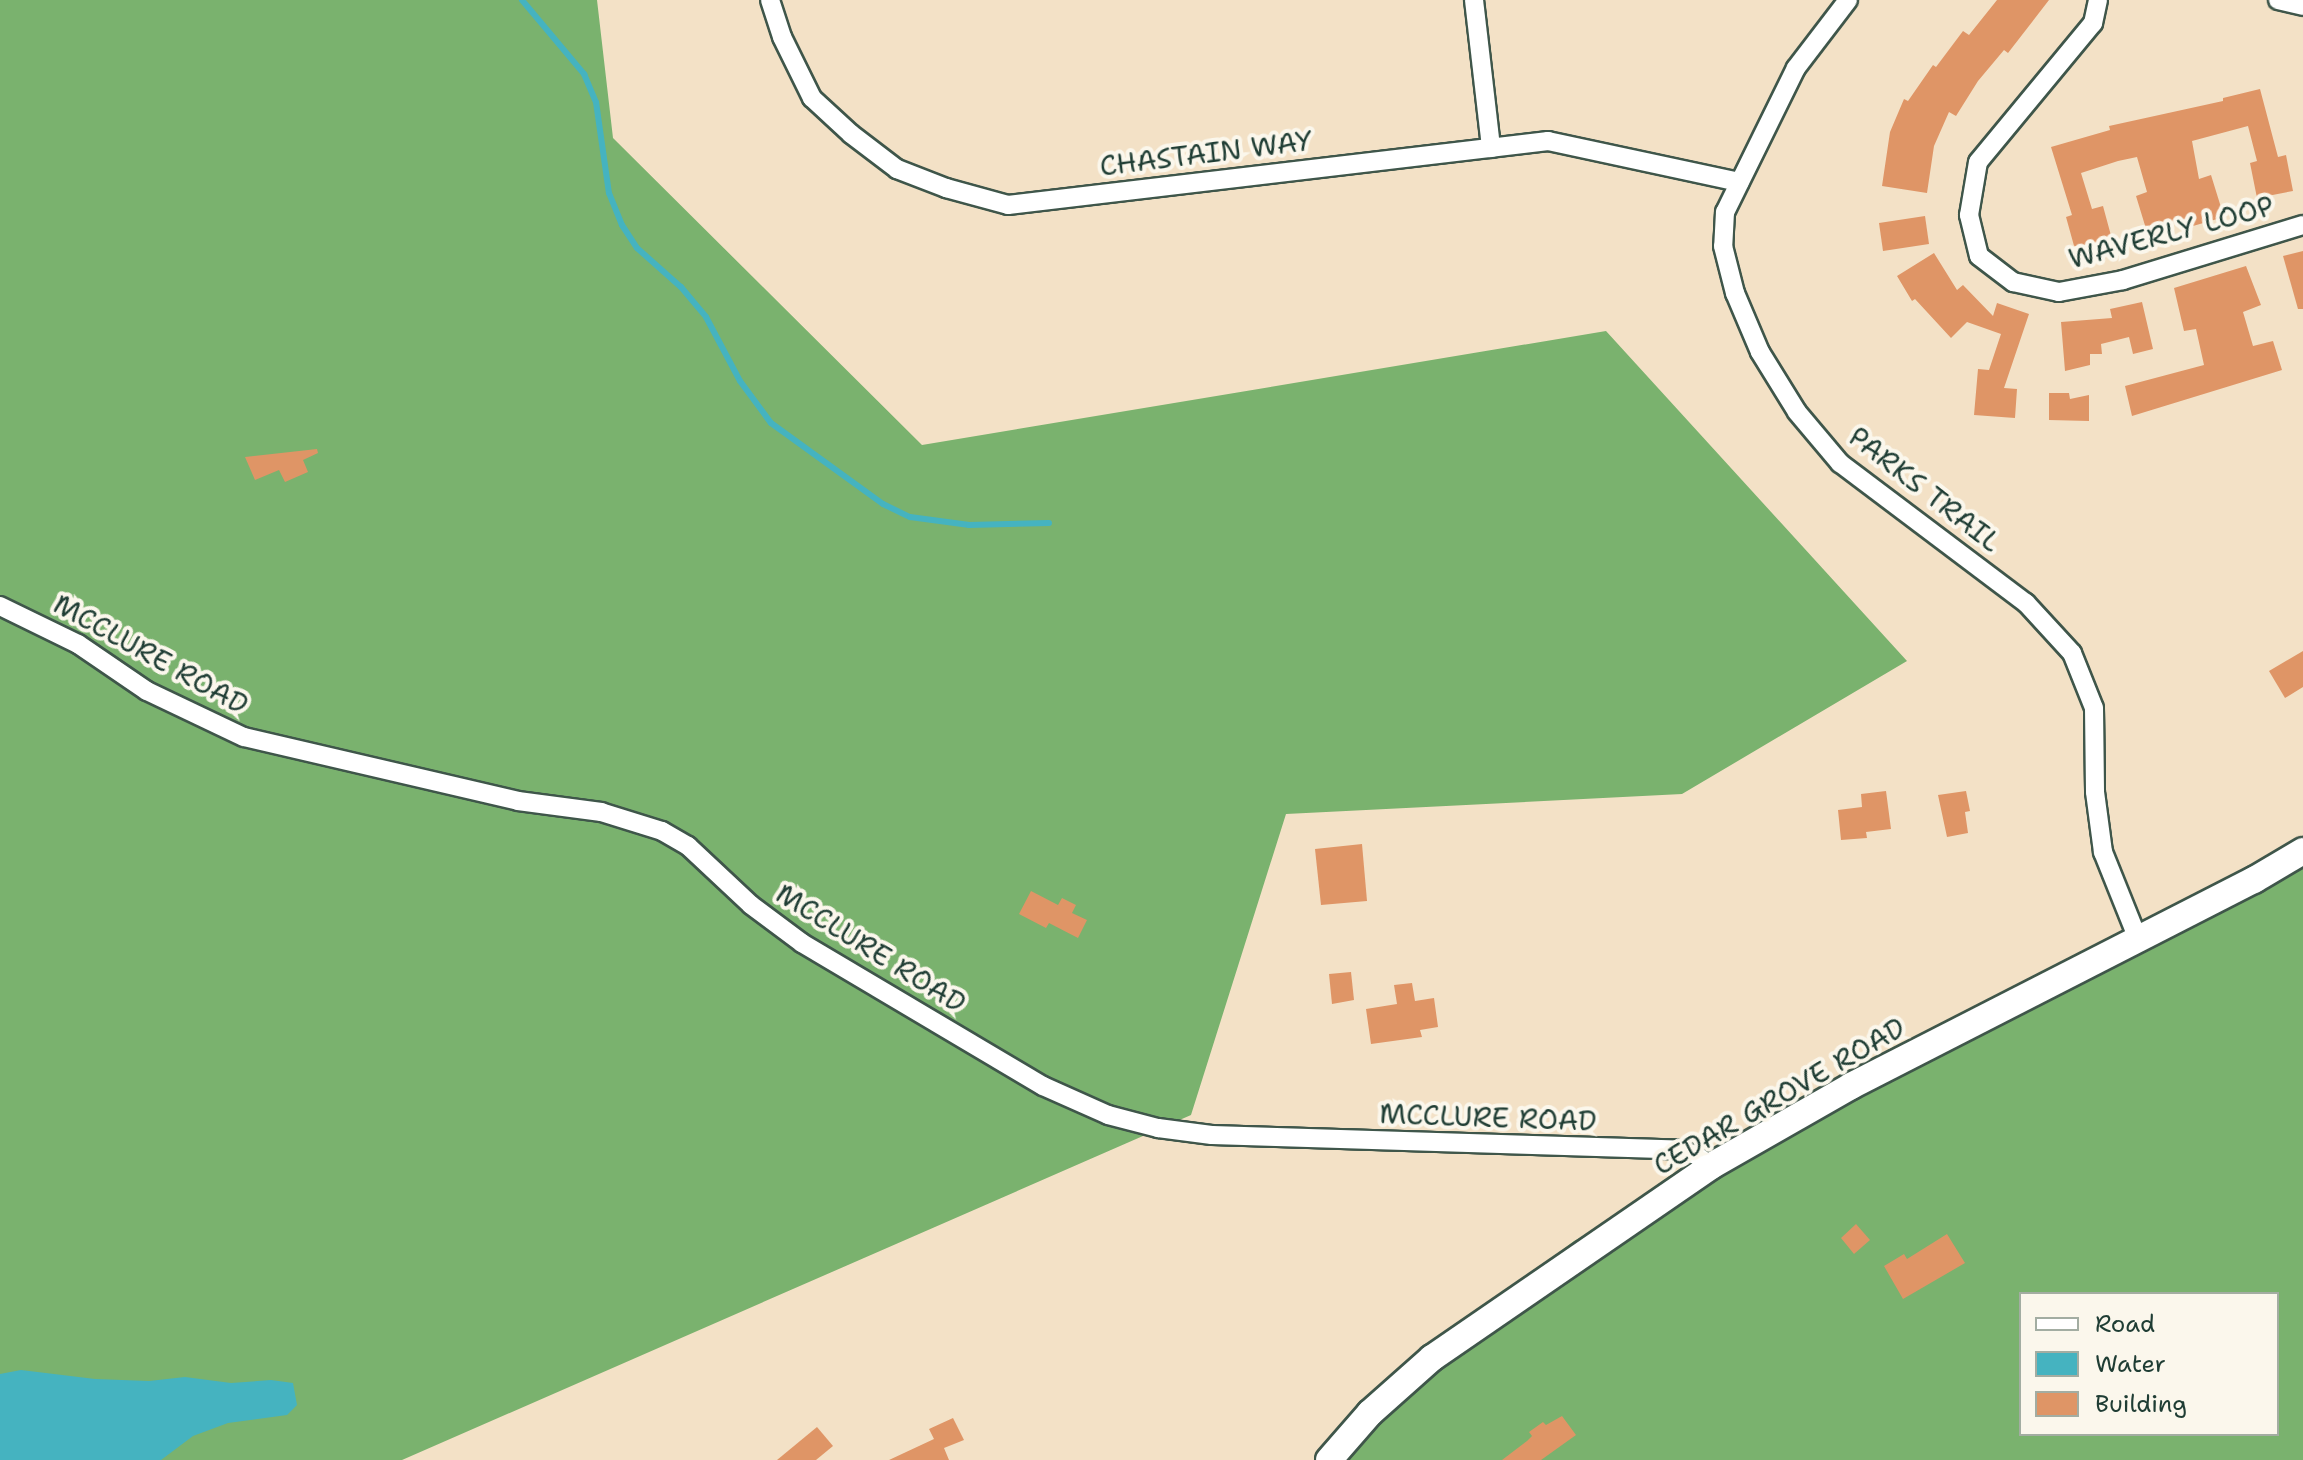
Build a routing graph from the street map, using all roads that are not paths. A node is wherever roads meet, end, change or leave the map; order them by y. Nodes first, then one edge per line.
1 (770, 0) edge
2 (1474, 0) edge
3 (1848, 0) edge
4 (2098, 0) edge
5 (2278, 0) edge
6 (2303, 6) edge
7 (1491, 148) junction
8 (1740, 182) junction
9 (2303, 225) edge
10 (0, 606) edge
11 (2303, 851) edge
12 (2138, 939) junction
13 (1711, 1166) junction
14 (1329, 1460) edge

1 - 7 street, CHASTAIN WAY
2 - 7 street
3 - 8 street, PARKS TRAIL
4 - 9 street, WAVERLY LOOP
5 - 6 street
7 - 8 street, CHASTAIN WAY
8 - 12 street, PARKS TRAIL
10 - 13 street, MCCLURE ROAD
11 - 12 main road, CEDAR GROVE ROAD
12 - 13 main road, CEDAR GROVE ROAD
13 - 14 main road, CEDAR GROVE ROAD

